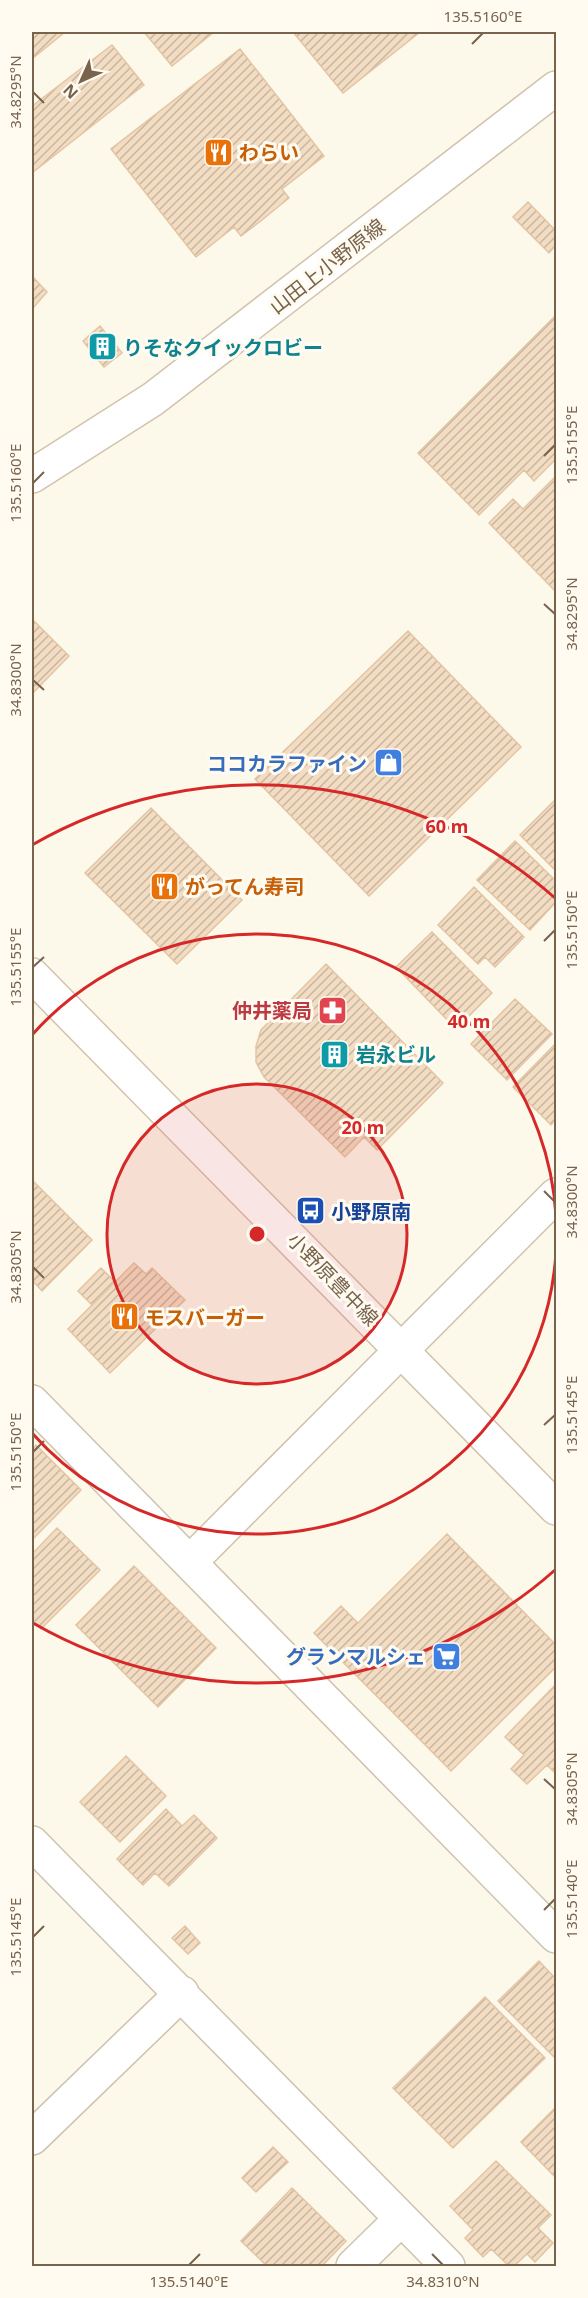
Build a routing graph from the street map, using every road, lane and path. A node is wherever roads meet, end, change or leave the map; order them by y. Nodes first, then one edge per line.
1 (556, 88) edge
2 (32, 476) edge
3 (32, 975) edge
4 (556, 1195) edge
5 (401, 1350) junction
6 (32, 1402) edge
7 (556, 1508) edge
8 (190, 1562) junction
9 (32, 1843) edge
10 (556, 1936) edge
11 (182, 1993) junction
12 (32, 2138) edge
13 (401, 2219) junction
14 (353, 2266) edge
15 (448, 2266) edge

1 - 2 street, 山田上小野原線
3 - 5 street, 小野原豊中線
4 - 5 street
5 - 7 street, 小野原豊中線
5 - 8 street
6 - 8 street
8 - 10 street
9 - 11 street
11 - 12 street
11 - 13 street
13 - 14 street
13 - 15 street

